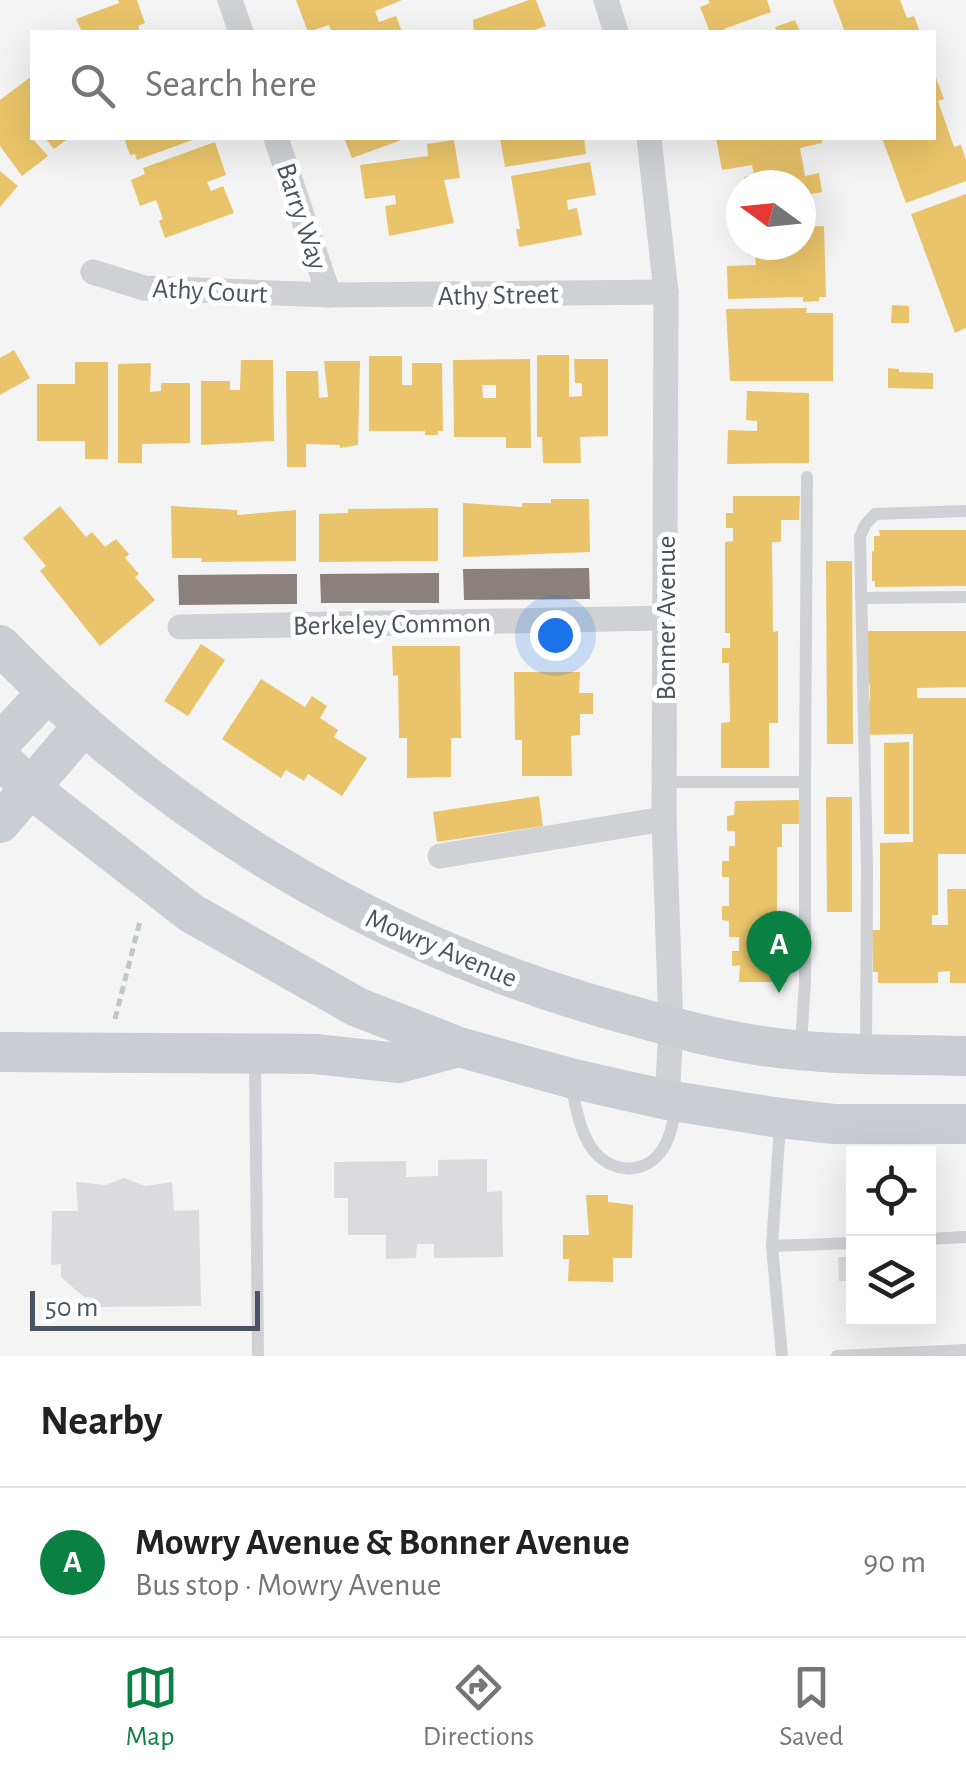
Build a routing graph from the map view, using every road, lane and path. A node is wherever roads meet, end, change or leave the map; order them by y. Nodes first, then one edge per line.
1 (230, 0) edge
2 (606, 0) edge
3 (240, 30) edge
4 (615, 30) edge
5 (277, 140) edge
6 (650, 140) edge
7 (94, 272) dead end
8 (666, 292) junction
9 (329, 296) junction
10 (807, 477) dead end
11 (966, 511) edge
12 (966, 597) edge
13 (862, 598) junction
14 (665, 618) junction
15 (180, 627) dead end
16 (0, 644) edge
17 (47, 693) junction
18 (84, 725) junction
19 (0, 744) edge
20 (0, 758) edge
21 (665, 782) junction
22 (805, 782) junction
23 (30, 788) junction
24 (664, 819) junction
25 (0, 823) edge
26 (440, 856) dead end
27 (140, 920) dead end
28 (112, 1026) dead end
29 (671, 1027) junction
30 (460, 1047) junction
31 (800, 1051) junction
32 (0, 1052) edge
33 (255, 1054) junction
34 (866, 1056) junction
35 (966, 1056) edge
36 (570, 1078) junction
37 (673, 1101) junction
38 (780, 1118) junction
39 (966, 1124) edge
40 (966, 1238) edge
41 (936, 1239) edge
42 (846, 1243) edge
43 (772, 1246) junction
44 (966, 1350) edge
45 (258, 1356) edge
46 (782, 1356) edge
47 (837, 1356) edge

1 - 3 street
2 - 4 street
5 - 9 street, Barry Way
6 - 8 street, Bonner Avenue
7 - 9 street, Athy Court
8 - 9 street, Athy Street
8 - 14 street, Bonner Avenue
10 - 22 lane
11 - 13 lane
12 - 13 lane
13 - 34 lane
14 - 15 street, Berkeley Common
14 - 21 street, Bonner Avenue
16 - 17 main road, Mowry Avenue
17 - 18 main road, Mowry Avenue
17 - 19 main road
18 - 23 main road
18 - 29 main road, Mowry Avenue
20 - 23 main road
21 - 22 lane
21 - 24 street, Bonner Avenue
22 - 31 lane
23 - 25 main road
23 - 30 main road
24 - 26 street
24 - 29 street, Bonner Avenue
27 - 28 path
29 - 31 main road, Mowry Avenue
29 - 37 street, Bonner Avenue
30 - 33 main road
30 - 36 main road
31 - 34 main road, Mowry Avenue
32 - 33 main road
33 - 45 lane
34 - 35 main road, Mowry Avenue
36 - 37 main road
36 - 37 lane
37 - 38 main road
38 - 39 main road
38 - 43 lane
40 - 41 lane
42 - 43 lane
43 - 46 lane
44 - 47 lane

